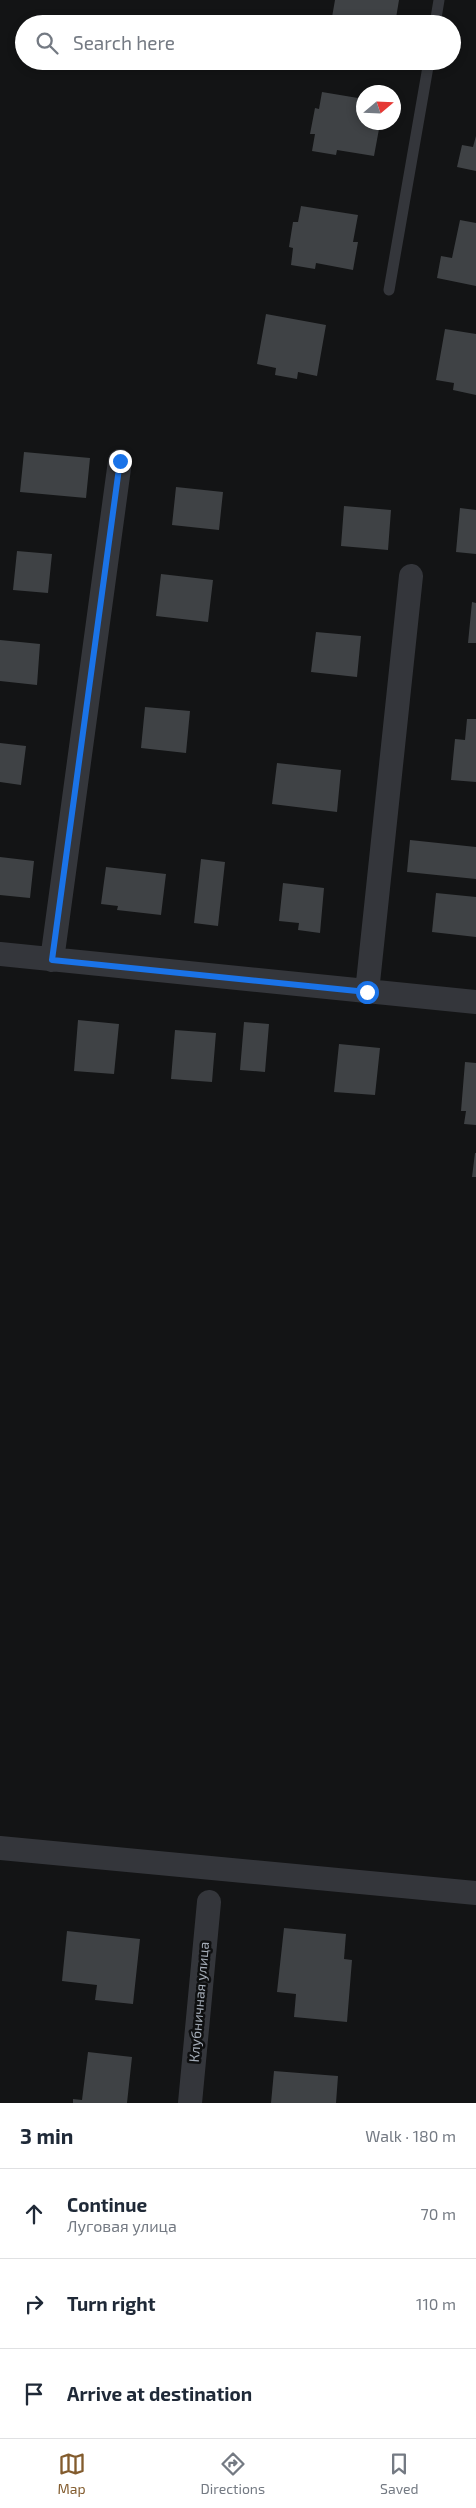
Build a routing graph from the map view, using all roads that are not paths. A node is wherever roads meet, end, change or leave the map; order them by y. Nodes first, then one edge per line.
1 (439, 0) edge
2 (436, 15) edge
3 (427, 70) edge
4 (389, 290) dead end
5 (120, 461) dead end
6 (411, 576) dead end
7 (0, 954) edge
8 (52, 960) junction
9 (367, 992) junction
10 (476, 1002) edge
11 (0, 1848) edge
12 (476, 1894) edge
13 (208, 1902) dead end
14 (190, 2103) edge

1 - 2 lane
3 - 4 lane
5 - 8 street
6 - 9 street
7 - 8 street
8 - 9 street
9 - 10 street
11 - 12 street
13 - 14 street, Клубничная улица

